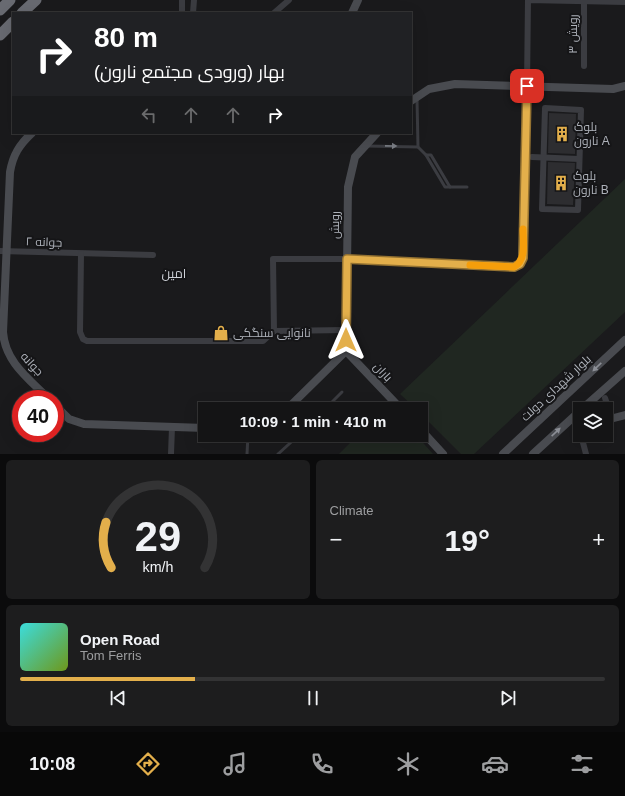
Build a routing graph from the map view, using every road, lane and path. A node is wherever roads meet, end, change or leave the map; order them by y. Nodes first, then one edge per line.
1 (10, 0) edge
2 (36, 0) edge
3 (182, 0) edge
4 (194, 0) edge
5 (289, 0) edge
6 (358, 0) edge
7 (584, 2) junction
8 (625, 2) edge
9 (0, 10) edge
10 (23, 12) edge
11 (182, 12) edge
12 (193, 12) edge
13 (278, 12) edge
14 (352, 12) edge
15 (12, 23) edge
16 (0, 35) edge
17 (584, 66) dead end
18 (527, 86) junction
19 (625, 86) edge
20 (414, 98) edge
21 (31, 134) edge
22 (376, 134) edge
23 (364, 146) junction
24 (418, 147) junction
25 (525, 157) junction
26 (532, 157) joint
27 (543, 158) junction
28 (579, 159) junction
29 (467, 186) dead end
30 (3, 251) edge
31 (81, 254) junction
32 (154, 255) dead end
33 (347, 259) junction
34 (347, 330) junction
35 (274, 331) junction
36 (625, 340) edge
37 (346, 351) junction
38 (625, 370) edge
39 (40, 390) edge
40 (342, 392) dead end
41 (605, 398) dead end
42 (294, 402) edge
43 (332, 402) edge
44 (394, 402) edge
45 (590, 402) edge
46 (606, 402) edge
47 (64, 414) edge
48 (625, 414) edge
49 (572, 418) edge
50 (613, 418) edge
51 (172, 427) junction
52 (198, 428) edge
53 (428, 437) edge
54 (248, 442) edge
55 (291, 442) edge
56 (583, 442) edge
57 (171, 454) edge
58 (247, 454) edge
59 (278, 454) edge
60 (444, 454) edge
61 (503, 454) edge
62 (533, 454) edge
63 (586, 454) edge

1 - 9 highway
2 - 10 highway
3 - 11 street
4 - 12 street
5 - 13 street
6 - 14 street
7 - 8 street
7 - 17 street, رویش ۳
7 - 18 street
15 - 16 highway
18 - 19 street
18 - 20 street
18 - 25 lane
20 - 24 lane
21 - 30 street, جوانه
22 - 23 street, رویش
23 -> 24 lane
23 - 33 street, رویش
24 - 29 lane
25 - 26 lane
25 - 33 lane
26 - 27 street
27 - 28 street
27 - 28 street
27 - 28 street
30 - 31 street, جوانه ۲
30 - 39 street, جوانه
31 - 32 street, جوانه ۲
31 - 35 street
33 - 34 street, رویش
33 - 35 street
34 - 35 street
34 - 37 street, رویش
36 -> 61 street, بلوار شهدای دولت
37 - 42 street
37 - 44 street, باران
38 - 45 street
40 - 43 lane
41 - 46 street
47 - 51 street
48 - 50 street
62 -> 49 street
51 - 52 street
51 - 57 street
53 - 60 street
54 - 58 lane
55 - 59 lane
56 - 63 street

